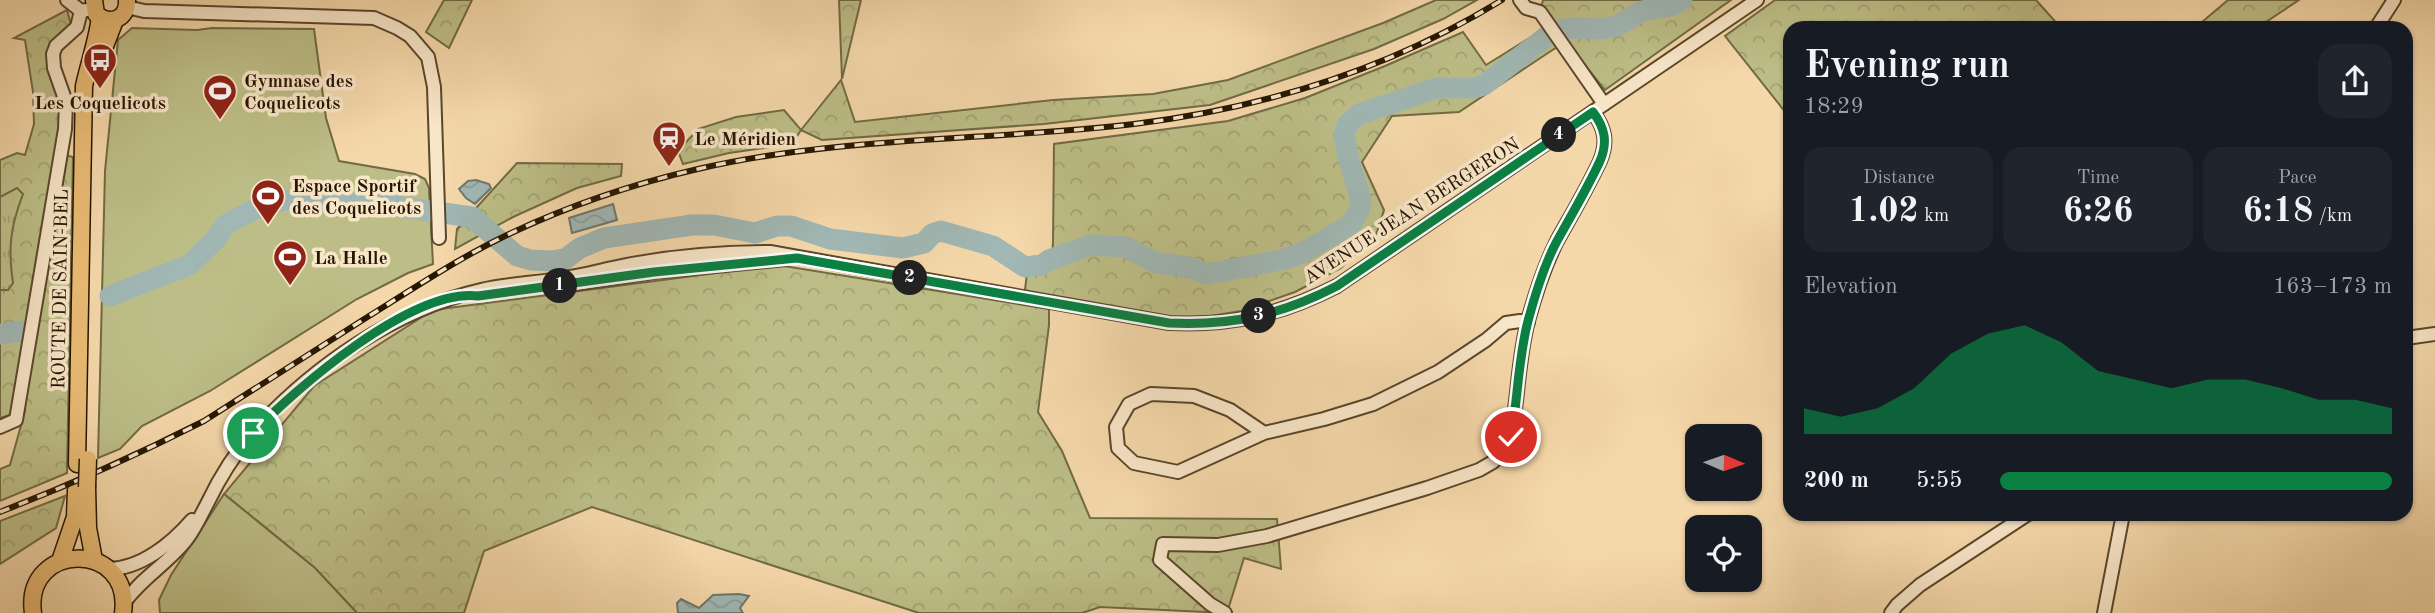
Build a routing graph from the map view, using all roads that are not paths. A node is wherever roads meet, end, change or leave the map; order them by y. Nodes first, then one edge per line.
1 (67, 0) edge
2 (1520, 0) edge
3 (1757, 0) edge
4 (2393, 0) edge
5 (127, 4) edge
6 (97, 12) edge
7 (2380, 21) edge
8 (1598, 108) junction
9 (439, 238) dead end
10 (1528, 322) junction
11 (2435, 334) edge
12 (2413, 337) edge
13 (0, 427) edge
14 (1264, 433) junction
15 (82, 489) junction
16 (208, 501) junction
17 (2017, 521) edge
18 (2122, 521) edge
19 (60, 561) junction
20 (101, 565) junction
21 (124, 608) edge
22 (33, 613) edge
23 (1225, 613) edge
24 (1891, 613) edge
25 (2104, 613) edge

1 - 6 street
2 - 8 street
3 - 8 street, AVENUE JEAN BERGERON
4 - 7 street
5 - 6 main road
5 - 9 street
6 - 13 street
6 - 15 main road, ROUTE DE SAIN-BEL, bridge
8 - 10 street
8 - 16 street, AVENUE JEAN BERGERON
10 - 14 street
10 - 23 street
11 - 12 street
14 - 14 street
15 - 19 main road, ROUTE DE SAIN-BEL
15 - 20 main road, ROUTE DE SAIN-BEL
16 - 20 street, AVENUE JEAN BERGERON
16 - 21 street, AVENUE JEAN BERGERON
17 - 24 street
18 - 25 street
19 - 20 main road
19 - 22 main road
20 - 21 main road, ROUTE DE SAIN-BEL

